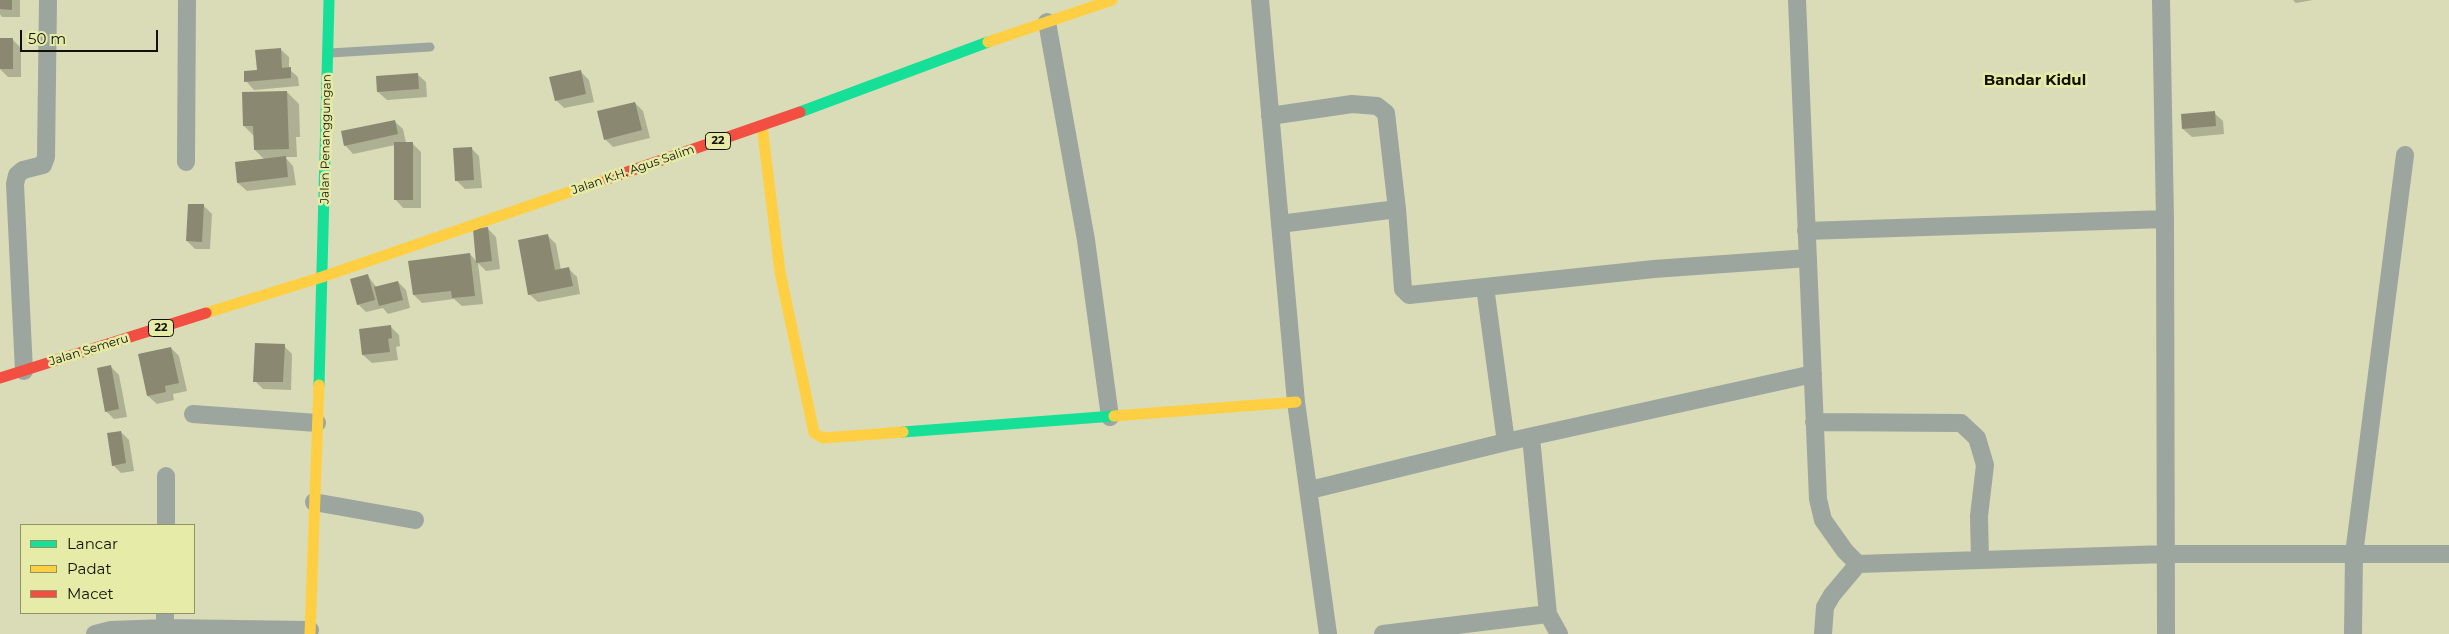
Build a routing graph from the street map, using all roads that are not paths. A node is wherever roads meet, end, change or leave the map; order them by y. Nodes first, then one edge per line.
1 (48, 0) edge
2 (187, 0) edge
3 (329, 0) edge
4 (1112, 0) edge
5 (1260, 0) edge
6 (1797, 0) edge
7 (2161, 0) edge
8 (1046, 22) junction
9 (430, 47) dead end
10 (328, 53) junction
11 (1270, 116) junction
12 (762, 126) junction
13 (2405, 155) dead end
14 (186, 162) dead end
15 (1397, 209) junction
16 (2166, 219) junction
17 (1280, 224) junction
18 (1806, 231) junction
19 (1808, 258) junction
20 (322, 277) junction
21 (1485, 287) junction
22 (24, 370) junction
23 (1813, 374) junction
24 (0, 378) edge
25 (1296, 402) junction
26 (192, 414) dead end
27 (1110, 417) junction
28 (1814, 422) junction
29 (317, 423) junction
30 (1531, 437) junction
31 (1506, 442) junction
32 (166, 476) dead end
33 (1310, 490) junction
34 (314, 502) junction
35 (415, 520) dead end
36 (166, 524) edge
37 (2166, 554) junction
38 (2354, 554) junction
39 (2449, 554) edge
40 (1980, 560) junction
41 (1858, 564) junction
42 (1548, 614) junction
43 (165, 620) edge
44 (1475, 628) edge
45 (310, 632) edge
46 (95, 634) edge
47 (1328, 634) edge
48 (1383, 634) edge
49 (1559, 634) edge
50 (1823, 634) edge
51 (2166, 634) edge
52 (2353, 634) edge

1 - 22 street
2 - 14 street
3 - 10 main road, Jalan Penanggungan
4 - 8 main road, Jalan K.H. Agus Salim / 22
5 - 11 street
6 - 18 street
7 - 16 street
8 - 12 main road, Jalan K.H. Agus Salim / 22
8 - 27 street
9 - 10 lane
10 - 20 main road, Jalan Penanggungan
11 - 15 street
11 - 17 street
12 - 20 main road, Jalan K.H. Agus Salim / 22
12 - 27 main road
13 - 38 street
15 - 17 street
15 - 21 street
16 - 18 street
16 - 37 street
17 - 25 street
18 - 19 street
19 - 21 street
19 - 23 street
20 - 22 main road, Jalan Semeru / 22
20 - 29 main road, Jalan Penanggungan
21 - 31 street
22 - 24 main road, Jalan Semeru / 22
23 - 28 street
23 - 30 street
25 - 27 main road
25 - 33 street
26 - 29 street
28 - 40 street
28 - 41 street
29 - 34 main road, Jalan Penanggungan
30 - 31 street
30 - 42 street
31 - 33 street
32 - 36 street
33 - 47 street
34 - 35 street
34 - 45 main road, Jalan Penanggungan
37 - 38 street
37 - 40 street
37 - 51 street
38 - 39 street
38 - 52 street
40 - 41 street
41 - 50 street
42 - 44 street
42 - 49 street
43 - 45 street
43 - 46 street
44 - 48 street

